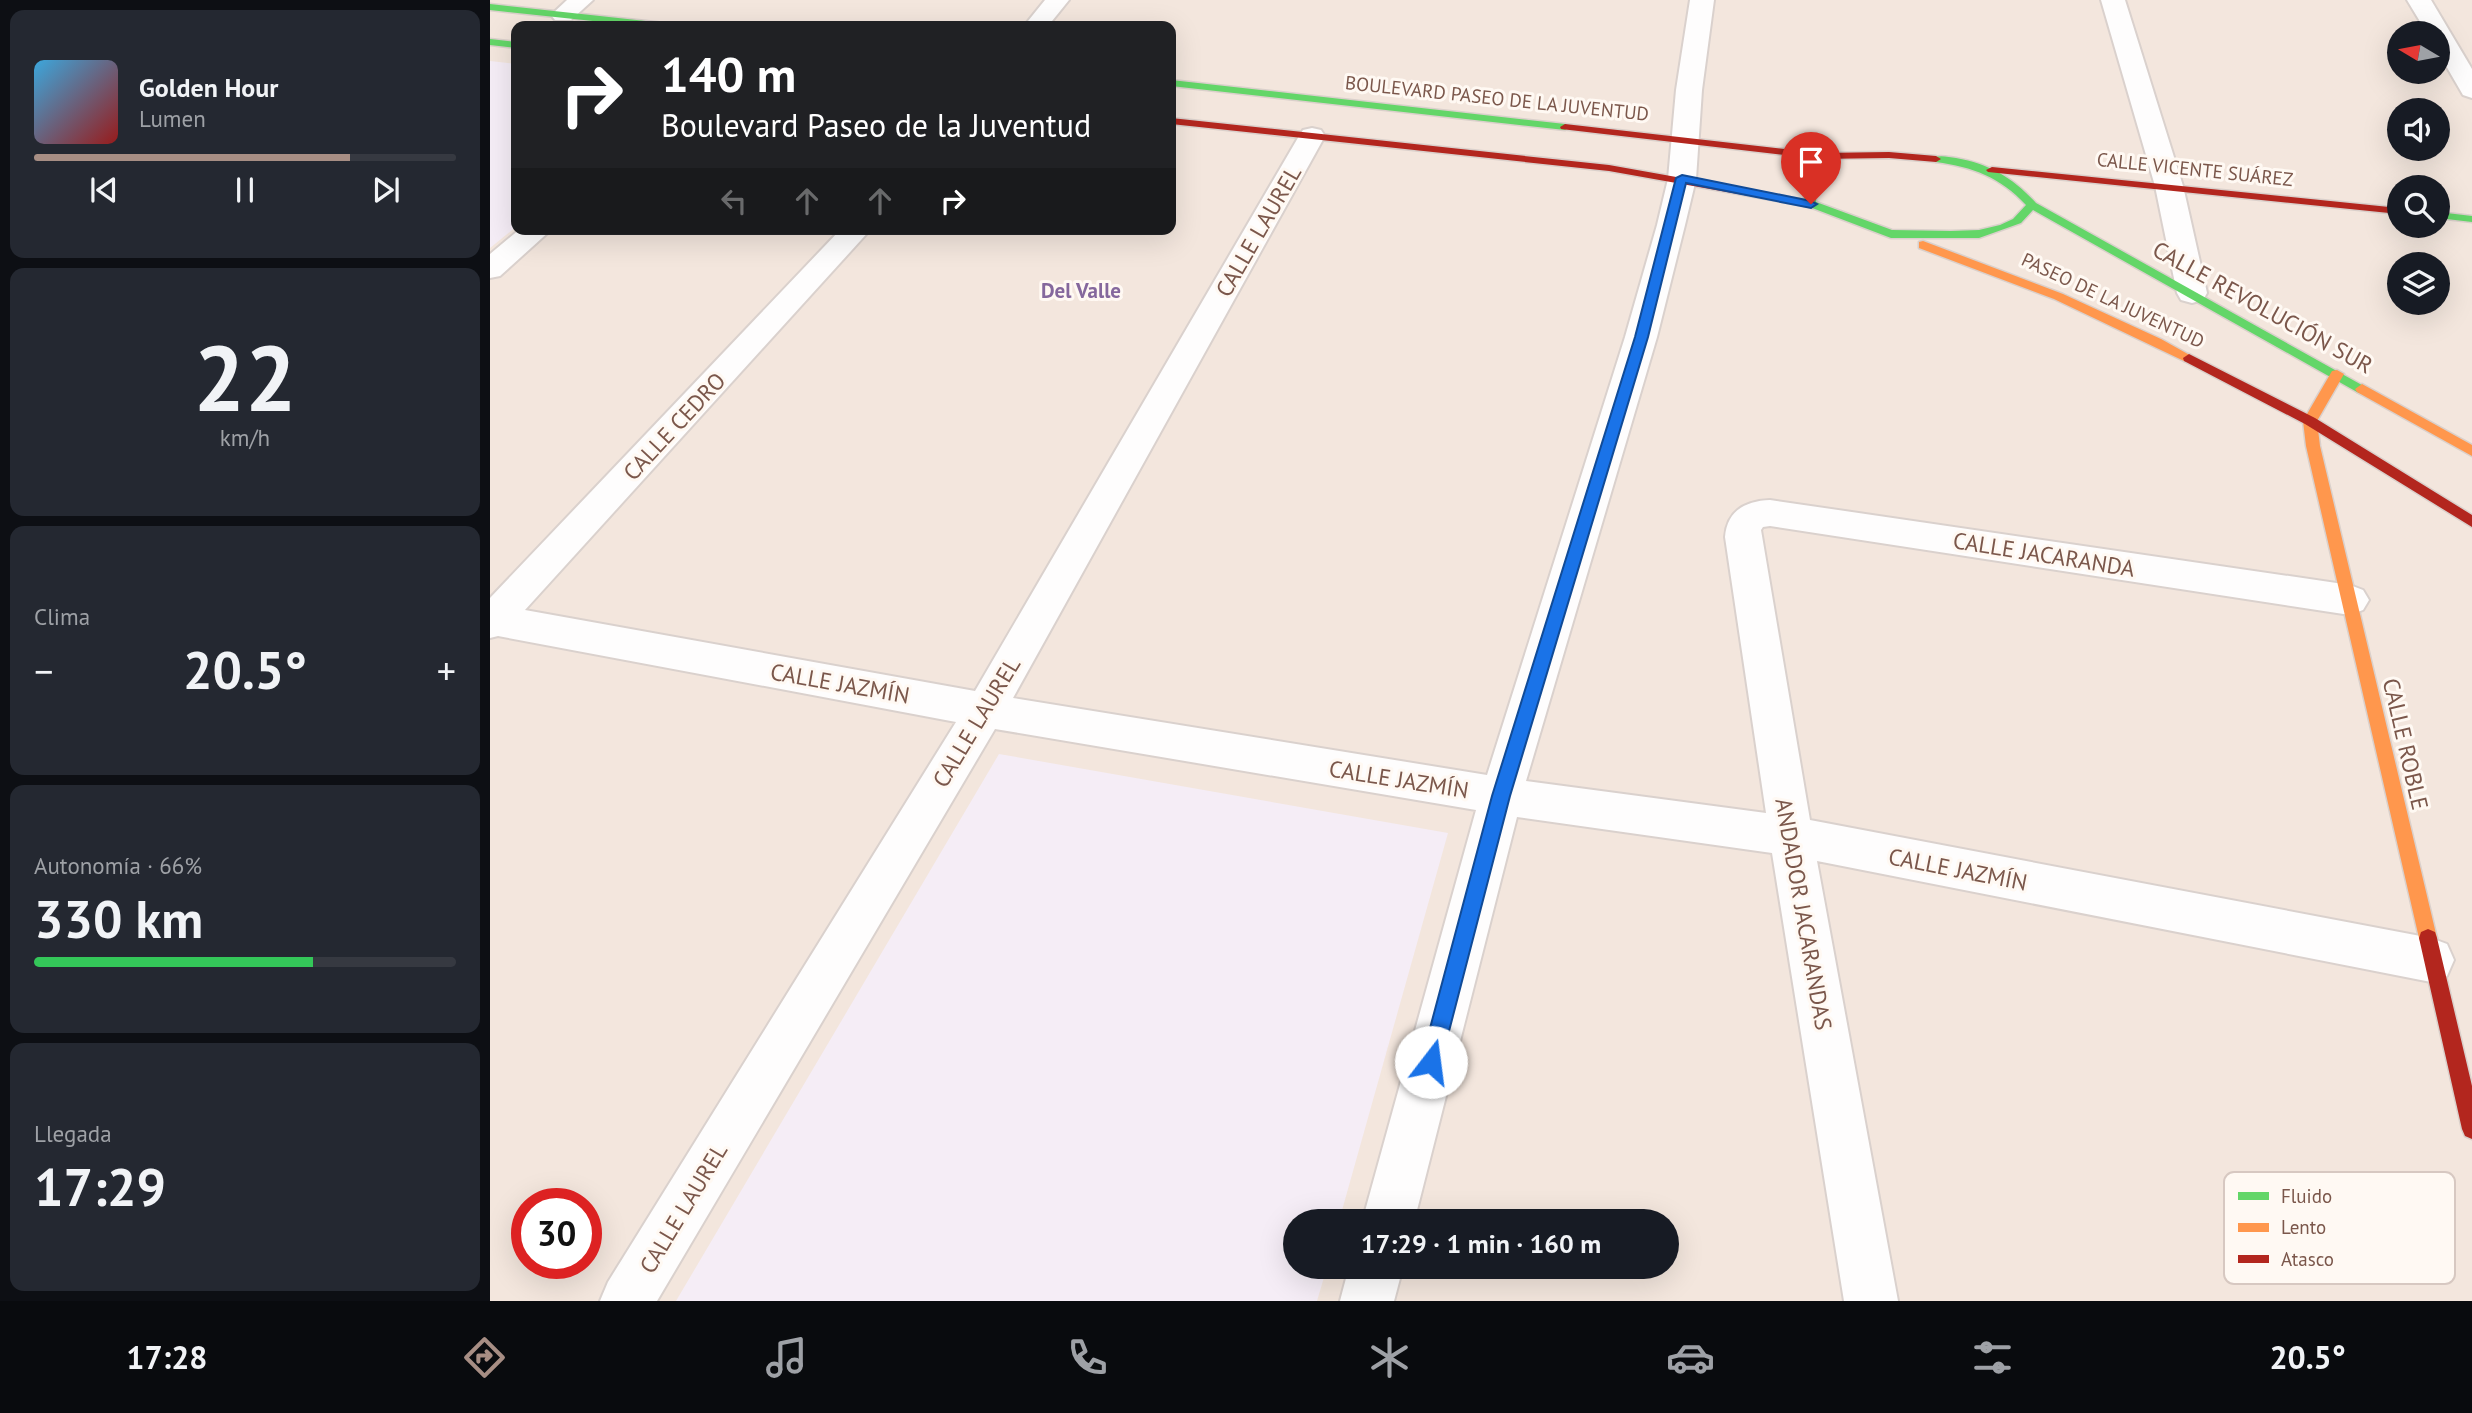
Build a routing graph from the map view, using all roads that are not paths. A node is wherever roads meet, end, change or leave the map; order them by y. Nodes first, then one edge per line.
1 (581, 0) edge
2 (1057, 0) edge
3 (1702, 0) edge
4 (2113, 0) edge
5 (2419, 0) edge
6 (490, 7) edge
7 (563, 15) junction
8 (618, 21) edge
9 (1040, 21) edge
10 (490, 42) edge
11 (511, 44) edge
12 (1176, 84) edge
13 (2472, 90) edge
14 (1176, 122) edge
15 (1312, 136) junction
16 (1686, 139) junction
17 (1819, 156) junction
18 (1987, 169) junction
19 (1682, 178) junction
20 (2169, 186) junction
21 (1811, 204) junction
22 (2032, 205) junction
23 (2387, 210) edge
24 (2450, 216) edge
25 (2472, 219) edge
26 (1891, 234) junction
27 (531, 235) edge
28 (851, 235) edge
29 (490, 269) edge
30 (2192, 293) junction
31 (2337, 374) junction
32 (2310, 421) junction
33 (2472, 451) edge
34 (2472, 522) edge
35 (1743, 526) joint
36 (2350, 600) junction
37 (491, 620) edge
38 (985, 710) junction
39 (1501, 796) junction
40 (1791, 836) junction
41 (2431, 960) junction
42 (2472, 1129) edge
43 (1391, 1209) edge
44 (1373, 1279) edge
45 (627, 1301) edge
46 (1367, 1301) edge
47 (1871, 1301) edge

1 - 7 street
2 - 9 street
3 - 16 street
4 - 20 street
5 - 13 street
6 - 7 main road
7 - 8 main road
10 - 11 main road
12 - 16 main road, BOULEVARD PASEO DE LA JUVENTUD
14 - 15 main road
15 - 19 main road
15 - 38 street, CALLE LAUREL
16 - 17 main road, BOULEVARD PASEO DE LA JUVENTUD
16 - 19 street
17 - 18 main road, CALLE VICENTE SUÁREZ
17 - 21 main road
18 - 20 main road, CALLE VICENTE SUÁREZ
18 - 22 main road, CALLE REVOLUCIÓN SUR
19 - 21 main road
19 - 39 street
20 - 23 main road, CALLE VICENTE SUÁREZ
20 - 30 street
21 - 26 main road, PASEO DE LA JUVENTUD
22 - 26 main road
22 - 30 main road, CALLE REVOLUCIÓN SUR
24 - 25 main road
26 - 32 main road, PASEO DE LA JUVENTUD
27 - 29 street
28 - 37 street, CALLE CEDRO
30 - 31 main road, CALLE REVOLUCIÓN SUR
31 - 32 main road
31 - 33 main road, CALLE REVOLUCIÓN SUR
32 - 34 main road
32 - 36 main road, CALLE ROBLE
35 - 36 street, CALLE JACARANDA
35 - 40 street, ANDADOR JACARANDAS
36 - 41 main road, CALLE ROBLE
37 - 38 street, CALLE JAZMÍN
38 - 39 street, CALLE JAZMÍN
38 - 45 street, CALLE LAUREL
39 - 40 street, CALLE JAZMÍN
39 - 43 street
40 - 41 street, CALLE JAZMÍN
40 - 47 street, ANDADOR JACARANDAS
41 - 42 main road, CALLE ROBLE
44 - 46 street

